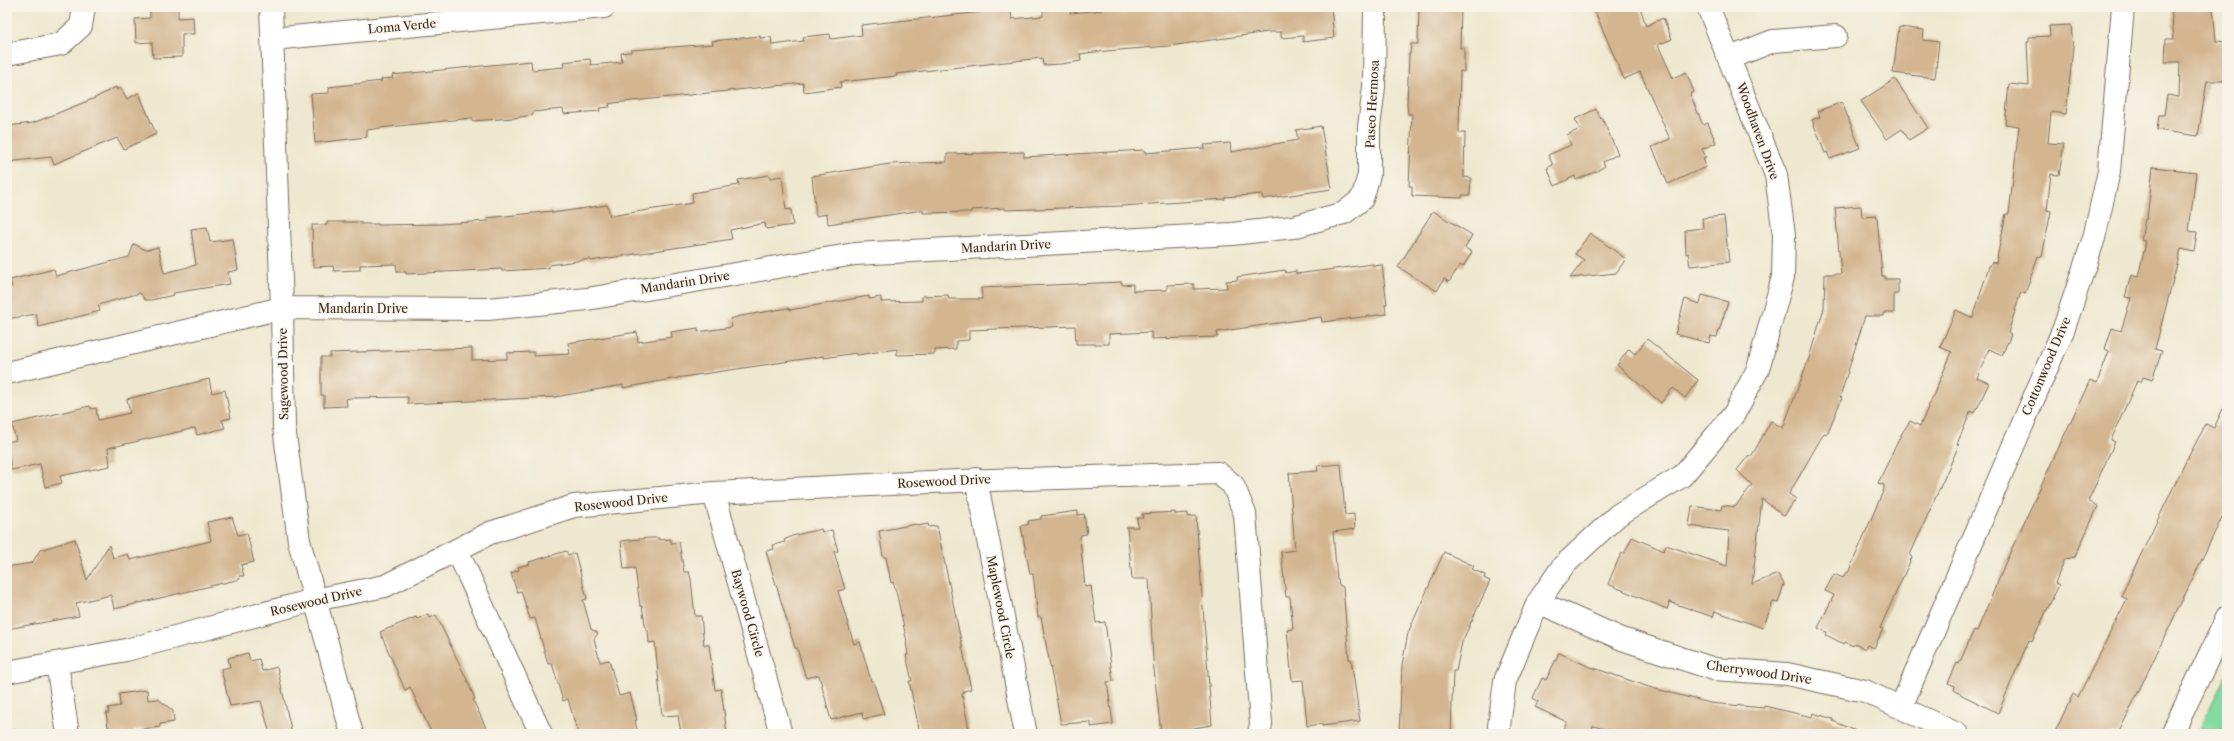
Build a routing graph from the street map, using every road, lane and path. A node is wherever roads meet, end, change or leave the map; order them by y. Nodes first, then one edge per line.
1 (84, 7) edge
2 (271, 7) edge
3 (604, 7) edge
4 (1375, 7) edge
5 (1708, 7) edge
6 (2123, 7) edge
7 (1836, 36) dead end
8 (272, 39) junction
9 (7, 54) edge
10 (1730, 58) junction
11 (1362, 199) joint
12 (282, 308) junction
13 (7, 373) edge
14 (976, 479) junction
15 (714, 493) junction
16 (458, 550) junction
17 (314, 600) junction
18 (1538, 602) junction
19 (2227, 618) edge
20 (57, 664) junction
21 (7, 672) edge
22 (1901, 707) junction
23 (68, 734) edge
24 (352, 734) edge
25 (541, 734) edge
26 (781, 734) edge
27 (1026, 734) edge
28 (1259, 734) edge
29 (1498, 734) edge
30 (1957, 734) edge
31 (2172, 734) edge

1 - 9 street
2 - 8 street, Sagewood Drive
3 - 8 street, Loma Verde
4 - 11 street, Paseo Hermosa
5 - 10 street, Woodhaven Drive
6 - 22 street, Cottonwood Drive
7 - 10 street
8 - 12 street, Sagewood Drive
10 - 18 street, Woodhaven Drive
11 - 12 street, Mandarin Drive
12 - 13 street, Mandarin Drive
12 - 17 street, Sagewood Drive
14 - 15 street, Rosewood Drive
14 - 27 street, Maplewood Circle
14 - 28 street, Rosewood Drive
15 - 16 street, Rosewood Drive
15 - 26 street, Baywood Circle
16 - 17 street, Rosewood Drive
16 - 25 street
17 - 20 street, Rosewood Drive
17 - 24 street, Sagewood Drive
18 - 22 street, Cherrywood Drive
18 - 29 street, Woodhaven Drive
19 - 31 street
20 - 21 street, Rosewood Drive
20 - 23 street
22 - 30 street, Cherrywood Drive

